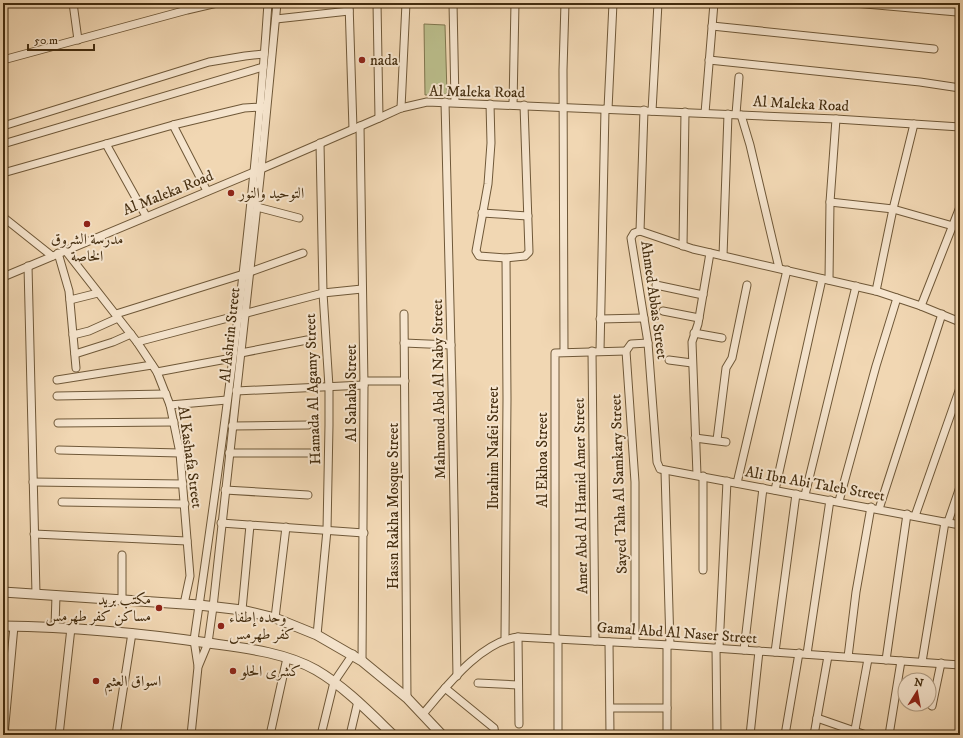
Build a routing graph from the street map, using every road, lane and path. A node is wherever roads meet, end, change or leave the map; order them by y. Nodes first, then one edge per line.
1 (72, 3) edge
2 (217, 3) edge
3 (268, 3) edge
4 (275, 3) edge
5 (349, 3) edge
6 (377, 3) edge
7 (406, 3) edge
8 (453, 3) edge
9 (515, 3) edge
10 (565, 3) edge
11 (613, 3) edge
12 (658, 3) edge
13 (714, 3) edge
14 (854, 3) edge
15 (349, 11) junction
16 (957, 12) dead end
17 (276, 19) junction
18 (712, 26) junction
19 (78, 40) junction
20 (934, 49) dead end
21 (264, 54) junction
22 (3, 60) edge
23 (709, 60) junction
24 (263, 67) junction
25 (739, 77) dead end
26 (960, 88) edge
27 (445, 102) junction
28 (455, 102) junction
29 (490, 104) junction
30 (513, 105) junction
31 (524, 105) junction
32 (259, 106) junction
33 (267, 107) junction
34 (564, 107) junction
35 (401, 108) junction
36 (607, 109) junction
37 (644, 110) junction
38 (652, 111) junction
39 (685, 112) junction
40 (705, 113) junction
41 (728, 114) junction
42 (739, 114) junction
43 (379, 118) junction
44 (836, 119) junction
45 (914, 124) junction
46 (173, 125) junction
47 (3, 126) edge
48 (356, 127) junction
49 (960, 127) edge
50 (320, 143) junction
51 (3, 144) edge
52 (106, 144) junction
53 (261, 169) junction
54 (253, 172) junction
55 (3, 173) edge
56 (207, 191) junction
57 (830, 202) junction
58 (960, 207) edge
59 (257, 208) junction
60 (893, 210) junction
61 (482, 213) junction
62 (3, 216) edge
63 (146, 216) junction
64 (528, 216) junction
65 (299, 218) dead end
66 (953, 226) junction
67 (640, 231) junction
68 (684, 246) junction
69 (59, 253) junction
70 (302, 253) dead end
71 (710, 253) junction
72 (723, 256) junction
73 (506, 258) junction
74 (28, 266) junction
75 (779, 268) junction
76 (787, 270) junction
77 (250, 272) junction
78 (242, 275) junction
79 (3, 277) edge
80 (825, 279) junction
81 (656, 285) dead end
82 (747, 285) dead end
83 (856, 286) junction
84 (362, 289) junction
85 (876, 291) junction
86 (98, 292) junction
87 (323, 293) junction
88 (703, 295) junction
89 (897, 298) junction
90 (70, 300) junction
91 (921, 306) junction
92 (663, 311) dead end
93 (245, 313) junction
94 (404, 314) dead end
95 (942, 314) junction
96 (237, 315) junction
97 (117, 316) junction
98 (644, 318) junction
99 (699, 318) junction
100 (600, 319) junction
101 (960, 322) edge
102 (694, 333) junction
103 (131, 334) junction
104 (73, 335) junction
105 (722, 338) dead end
106 (307, 340) dead end
107 (137, 342) junction
108 (404, 343) junction
109 (648, 343) junction
110 (451, 345) junction
111 (596, 351) junction
112 (626, 351) junction
113 (564, 352) junction
114 (241, 353) junction
115 (75, 354) junction
116 (232, 358) junction
117 (669, 360) dead end
118 (692, 363) junction
119 (152, 364) junction
120 (76, 368) dead end
121 (157, 372) junction
122 (57, 380) dead end
123 (405, 381) junction
124 (364, 383) junction
125 (329, 387) junction
126 (960, 388) edge
127 (236, 391) junction
128 (166, 394) junction
129 (57, 396) dead end
130 (227, 400) junction
131 (170, 405) junction
132 (58, 422) dead end
133 (174, 422) junction
134 (308, 425) dead end
135 (232, 426) junction
136 (695, 438) junction
137 (716, 440) junction
138 (726, 442) dead end
139 (59, 450) dead end
140 (180, 453) junction
141 (230, 453) junction
142 (310, 453) dead end
143 (665, 471) junction
144 (700, 476) junction
145 (727, 481) junction
146 (33, 482) junction
147 (737, 483) junction
148 (183, 484) junction
149 (960, 487) edge
150 (763, 488) junction
151 (225, 490) junction
152 (775, 490) junction
153 (796, 494) junction
154 (308, 495) dead end
155 (805, 495) junction
156 (830, 500) junction
157 (62, 502) dead end
158 (839, 502) junction
159 (185, 504) junction
160 (871, 507) junction
161 (879, 509) junction
162 (908, 514) junction
163 (915, 516) junction
164 (946, 522) junction
165 (222, 524) junction
166 (250, 525) junction
167 (960, 525) edge
168 (286, 527) junction
169 (327, 530) junction
170 (364, 533) junction
171 (34, 534) junction
172 (188, 541) junction
173 (122, 555) dead end
174 (703, 570) dead end
175 (3, 592) edge
176 (36, 594) junction
177 (56, 595) junction
178 (122, 599) junction
179 (184, 604) junction
180 (199, 605) junction
181 (213, 606) junction
182 (242, 610) junction
183 (275, 618) junction
184 (3, 626) edge
185 (14, 626) junction
186 (54, 627) junction
187 (71, 628) junction
188 (132, 633) junction
189 (317, 635) junction
190 (518, 637) junction
191 (505, 638) junction
192 (557, 639) junction
193 (194, 640) junction
194 (595, 641) junction
195 (609, 642) junction
196 (208, 643) junction
197 (635, 643) junction
198 (669, 645) junction
199 (717, 648) junction
200 (744, 650) junction
201 (759, 651) junction
202 (775, 652) junction
203 (353, 654) junction
204 (799, 654) junction
205 (807, 654) junction
206 (828, 656) junction
207 (848, 657) junction
208 (287, 658) junction
209 (868, 659) junction
210 (886, 660) junction
211 (362, 661) junction
212 (902, 661) junction
213 (922, 662) junction
214 (941, 664) junction
215 (960, 665) edge
216 (198, 667) junction
217 (457, 676) junction
218 (334, 682) junction
219 (478, 683) dead end
220 (937, 683) edge
221 (518, 685) junction
222 (445, 688) junction
223 (407, 698) junction
224 (358, 701) junction
225 (611, 708) junction
226 (667, 708) junction
227 (423, 714) junction
228 (817, 718) junction
229 (519, 724) dead end
230 (388, 733) edge
231 (854, 733) edge
232 (4, 735) edge
233 (60, 735) edge
234 (116, 735) edge
235 (191, 735) edge
236 (270, 735) edge
237 (321, 735) edge
238 (350, 735) edge
239 (442, 735) edge
240 (495, 735) edge
241 (558, 735) edge
242 (610, 735) edge
243 (667, 735) edge
244 (717, 735) edge
245 (750, 735) edge
246 (785, 735) edge
247 (814, 735) edge
248 (866, 735) edge
249 (889, 735) edge

1 - 19 street
2 - 19 street
3 - 21 street, Al Ashrin Street
4 - 17 street, Al Ashrin Street
5 - 15 street, Al Sahaba Street
6 - 43 street
7 - 35 street
8 - 28 street
9 - 30 street
10 - 34 street
11 - 36 street, Amer Abd Al Hamid Amer Street
12 - 38 street
13 - 18 street
14 - 16 street
15 - 17 street
15 - 48 street, Al Sahaba Street
17 - 33 street, Al Ashrin Street
18 - 20 street
18 - 23 street
19 - 22 street
21 - 24 street, Al Ashrin Street
21 - 47 street
23 - 26 street
23 - 40 street
24 - 32 street, Al Ashrin Street
24 - 51 street
25 - 42 street
27 - 28 street, Al Maleka Road
27 - 35 street, Al Maleka Road
27 - 110 street, Mahmoud Abd Al Naby Street
28 - 29 street, Al Maleka Road
29 - 30 street, Al Maleka Road
29 - 61 street
30 - 31 street, Al Maleka Road
31 - 34 street, Al Maleka Road
31 - 64 street
32 - 33 street
32 - 46 street
32 - 54 street, Al Ashrin Street
33 - 53 street, Al Ashrin Street
34 - 36 street, Al Maleka Road
34 - 113 street
35 - 43 street, Al Maleka Road
36 - 37 street, Al Maleka Road
36 - 100 street, Amer Abd Al Hamid Amer Street
37 - 38 street, Al Maleka Road
37 - 67 street, Ahmed Abbas Street
38 - 39 street, Al Maleka Road
39 - 40 street, Al Maleka Road
39 - 68 street
40 - 41 street, Al Maleka Road
41 - 42 street, Al Maleka Road
41 - 72 street
42 - 44 street, Al Maleka Road
42 - 75 street
43 - 48 street, Al Maleka Road
44 - 45 street, Al Maleka Road
44 - 57 street
45 - 49 street, Al Maleka Road
45 - 60 street
46 - 52 street
46 - 56 street
48 - 50 street, Al Maleka Road
48 - 84 street, Al Sahaba Street
50 - 53 street, Al Maleka Road
50 - 87 street, Hamada Al Agamy Street
52 - 55 street
52 - 63 street
53 - 54 street, Al Maleka Road
53 - 59 street, Al Ashrin Street
54 - 56 street, Al Maleka Road
54 - 78 street, Al Ashrin Street
56 - 63 street, Al Maleka Road
57 - 60 street
57 - 80 street
58 - 66 street
59 - 65 street
59 - 77 street, Al Ashrin Street
60 - 66 street
60 - 85 street
61 - 64 street
61 - 73 street
62 - 69 street, Al Kashafa Street
63 - 69 street, Al Maleka Road
64 - 73 street
66 - 91 street
67 - 68 street
67 - 98 street, Ahmed Abbas Street
68 - 71 street
69 - 74 street, Al Maleka Road
69 - 86 street, Al Kashafa Street
69 - 90 street
70 - 77 street
71 - 72 street
71 - 88 street
72 - 75 street
73 - 191 street, Ibrahim Nafei Street
74 - 79 street, Al Maleka Road
74 - 146 street
75 - 76 street
76 - 80 street
76 - 147 street
77 - 78 street
77 - 93 street, Al Ashrin Street
78 - 96 street, Al Ashrin Street
78 - 97 street
80 - 83 street
80 - 152 street
81 - 88 street
82 - 137 street
83 - 85 street
83 - 155 street
84 - 87 street
84 - 124 street, Al Sahaba Street
85 - 89 street
86 - 90 street
86 - 97 street, Al Kashafa Street
87 - 93 street
87 - 125 street, Hamada Al Agamy Street
88 - 99 street
89 - 91 street
89 - 158 street
90 - 104 street
91 - 95 street
92 - 99 street
93 - 96 street
93 - 114 street, Al Ashrin Street
94 - 108 street, Hassn Rakha Mosque Street
95 - 101 street
95 - 161 street
96 - 107 street
96 - 116 street, Al Ashrin Street
97 - 103 street, Al Kashafa Street
97 - 104 street
98 - 100 street
98 - 109 street, Ahmed Abbas Street
99 - 102 street
100 - 111 street, Amer Abd Al Hamid Amer Street
102 - 105 street
102 - 118 street
103 - 107 street, Al Kashafa Street
103 - 115 street
104 - 115 street
106 - 114 street
107 - 119 street, Al Kashafa Street
108 - 110 street
108 - 123 street, Hassn Rakha Mosque Street
109 - 112 street
109 - 143 street, Ahmed Abbas Street
110 - 217 street, Mahmoud Abd Al Naby Street
111 - 112 street
111 - 113 street
111 - 194 street, Amer Abd Al Hamid Amer Street
112 - 197 street, Sayed Taha Al Samkary Street
113 - 192 street, Al Ekhoa Street
114 - 127 street, Al Ashrin Street
115 - 120 street
116 - 121 street
116 - 130 street, Al Ashrin Street
117 - 118 street
118 - 136 street
119 - 121 street, Al Kashafa Street
119 - 122 street
121 - 128 street, Al Kashafa Street
123 - 124 street
123 - 223 street, Hassn Rakha Mosque Street
124 - 125 street
124 - 170 street, Al Sahaba Street
125 - 127 street
125 - 169 street, Hamada Al Agamy Street
126 - 163 street
127 - 135 street, Al Ashrin Street
128 - 129 street
128 - 131 street, Al Kashafa Street
130 - 131 street
130 - 180 street, Al Ashrin Street
131 - 133 street, Al Kashafa Street
132 - 133 street
133 - 140 street, Al Kashafa Street
134 - 135 street
135 - 141 street, Al Ashrin Street
136 - 137 street
136 - 144 street
137 - 138 street
139 - 140 street
140 - 148 street, Al Kashafa Street
141 - 142 street
141 - 151 street, Al Ashrin Street
143 - 144 street, Ali Ibn Abi Taleb Street
143 - 198 street
144 - 145 street, Ali Ibn Abi Taleb Street
144 - 174 street
145 - 147 street, Ali Ibn Abi Taleb Street
145 - 199 street
146 - 148 street
146 - 171 street
147 - 150 street, Ali Ibn Abi Taleb Street
148 - 159 street, Al Kashafa Street
149 - 164 street
150 - 152 street, Ali Ibn Abi Taleb Street
150 - 200 street
151 - 154 street
151 - 165 street, Al Ashrin Street
152 - 153 street, Ali Ibn Abi Taleb Street
153 - 155 street, Ali Ibn Abi Taleb Street
153 - 202 street
155 - 156 street, Ali Ibn Abi Taleb Street
156 - 158 street, Ali Ibn Abi Taleb Street
156 - 205 street
157 - 159 street
158 - 160 street, Ali Ibn Abi Taleb Street
159 - 172 street, Al Kashafa Street
160 - 161 street, Ali Ibn Abi Taleb Street
160 - 207 street
161 - 162 street, Ali Ibn Abi Taleb Street
162 - 163 street, Ali Ibn Abi Taleb Street
162 - 210 street
163 - 164 street, Ali Ibn Abi Taleb Street
164 - 167 street, Ali Ibn Abi Taleb Street
164 - 213 street
165 - 166 street
165 - 181 street, Al Ashrin Street
166 - 168 street
166 - 182 street
168 - 169 street
168 - 183 street
169 - 170 street
169 - 189 street, Hamada Al Agamy Street
170 - 211 street, Al Sahaba Street
171 - 172 street
171 - 176 street
172 - 179 street, Al Kashafa Street
173 - 178 street
175 - 176 street
176 - 177 street
177 - 178 street
177 - 186 street
178 - 179 street
179 - 180 street
180 - 181 street
180 - 193 street, Al Ashrin Street
181 - 182 street
181 - 196 street, Al Ashrin Street
182 - 183 street
183 - 189 street
184 - 185 street
185 - 186 street
185 - 232 street
186 - 187 street
187 - 188 street
187 - 233 street
188 - 193 street
188 - 234 street
189 - 203 street
190 - 191 street, Gamal Abd Al Naser Street
190 - 192 street, Gamal Abd Al Naser Street
190 - 221 street
191 - 217 street, Gamal Abd Al Naser Street
192 - 194 street, Gamal Abd Al Naser Street
192 - 241 street
193 - 196 street
193 - 216 street, Al Ashrin Street
194 - 195 street, Gamal Abd Al Naser Street
195 - 197 street, Gamal Abd Al Naser Street
195 - 225 street
196 - 208 street
196 - 216 street, Al Ashrin Street
197 - 198 street, Gamal Abd Al Naser Street
198 - 199 street, Gamal Abd Al Naser Street
198 - 226 street
199 - 200 street, Gamal Abd Al Naser Street
199 - 244 street
200 - 201 street, Gamal Abd Al Naser Street
201 - 202 street, Gamal Abd Al Naser Street
201 - 245 street
202 - 204 street, Gamal Abd Al Naser Street
203 - 211 street
203 - 218 street
204 - 205 street, Gamal Abd Al Naser Street
204 - 246 street
205 - 206 street, Gamal Abd Al Naser Street
206 - 207 street, Gamal Abd Al Naser Street
206 - 228 street
207 - 209 street, Gamal Abd Al Naser Street
208 - 218 street
208 - 236 street
209 - 210 street, Gamal Abd Al Naser Street
209 - 231 street
210 - 212 street, Gamal Abd Al Naser Street
211 - 223 street
212 - 213 street, Gamal Abd Al Naser Street
212 - 249 street
213 - 214 street, Gamal Abd Al Naser Street
214 - 215 street, Gamal Abd Al Naser Street
214 - 220 street
216 - 235 street, Al Ashrin Street
217 - 222 street, Gamal Abd Al Naser Street
218 - 224 street
218 - 237 street
219 - 221 street
221 - 229 street
222 - 227 street, Gamal Abd Al Naser Street
222 - 240 street
223 - 227 street
224 - 230 street
224 - 238 street
225 - 226 street
225 - 242 street
226 - 243 street
227 - 239 street
228 - 231 street
228 - 247 street
231 - 248 street

